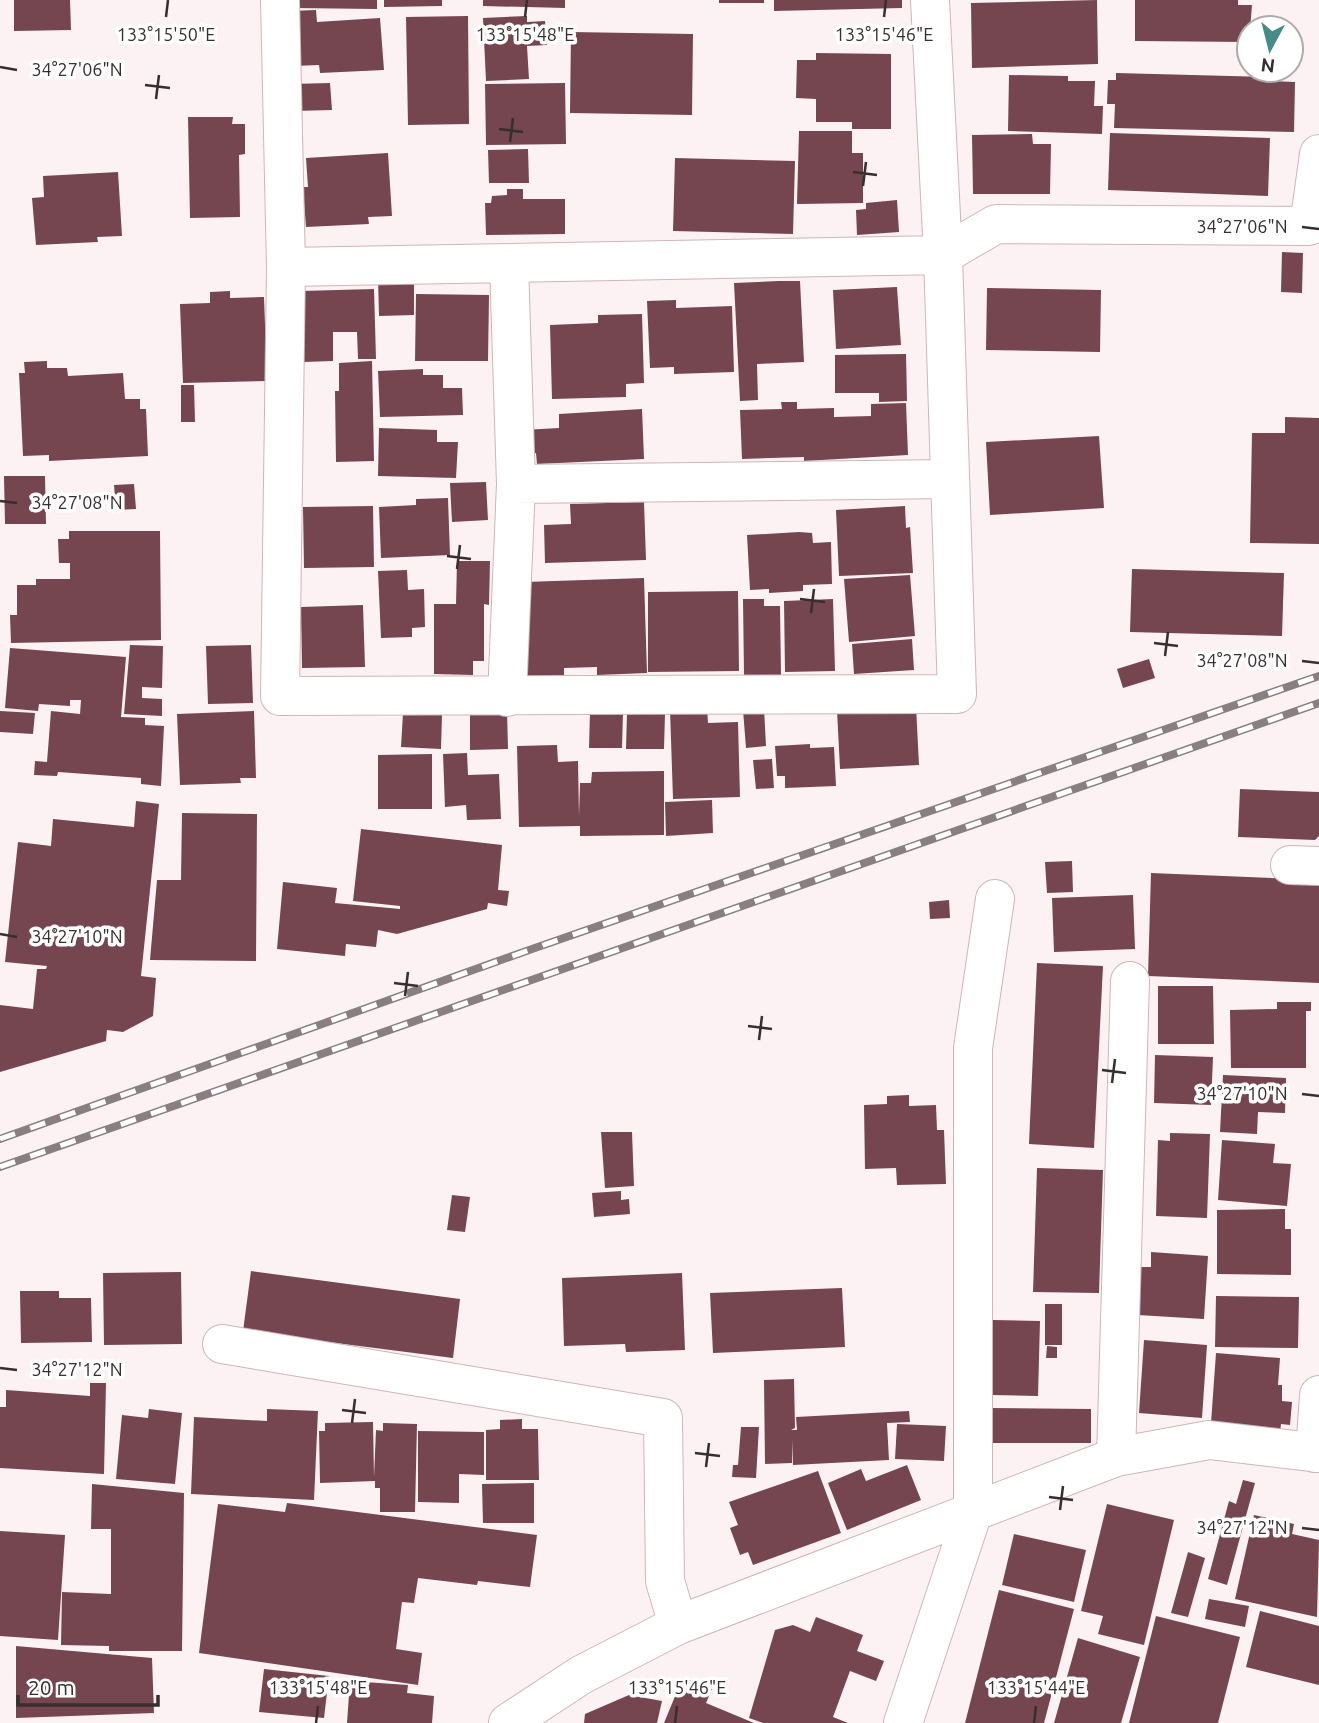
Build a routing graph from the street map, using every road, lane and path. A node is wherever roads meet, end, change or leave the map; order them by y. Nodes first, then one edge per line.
1 (280, 0) edge
2 (930, 0) edge
3 (1319, 154) edge
4 (943, 255) junction
5 (509, 264) junction
6 (286, 267) junction
7 (950, 479) junction
8 (516, 484) junction
9 (507, 697) junction
10 (995, 899) dead end
11 (1130, 981) dead end
12 (222, 1344) dead end
13 (1319, 1395) edge
14 (1317, 1453) edge
15 (1116, 1457) junction
16 (972, 1512) junction
17 (678, 1625) junction
18 (508, 1723) edge
19 (903, 1723) edge

1 - 6 street
2 - 4 street
3 - 4 street
4 - 5 street
4 - 7 street
5 - 6 street
5 - 8 street
6 - 9 street
7 - 8 street
7 - 9 street
8 - 9 street
10 - 16 street
11 - 15 street
12 - 17 street
13 - 14 street
14 - 15 street
15 - 16 street
16 - 17 street
16 - 19 street
17 - 18 street

